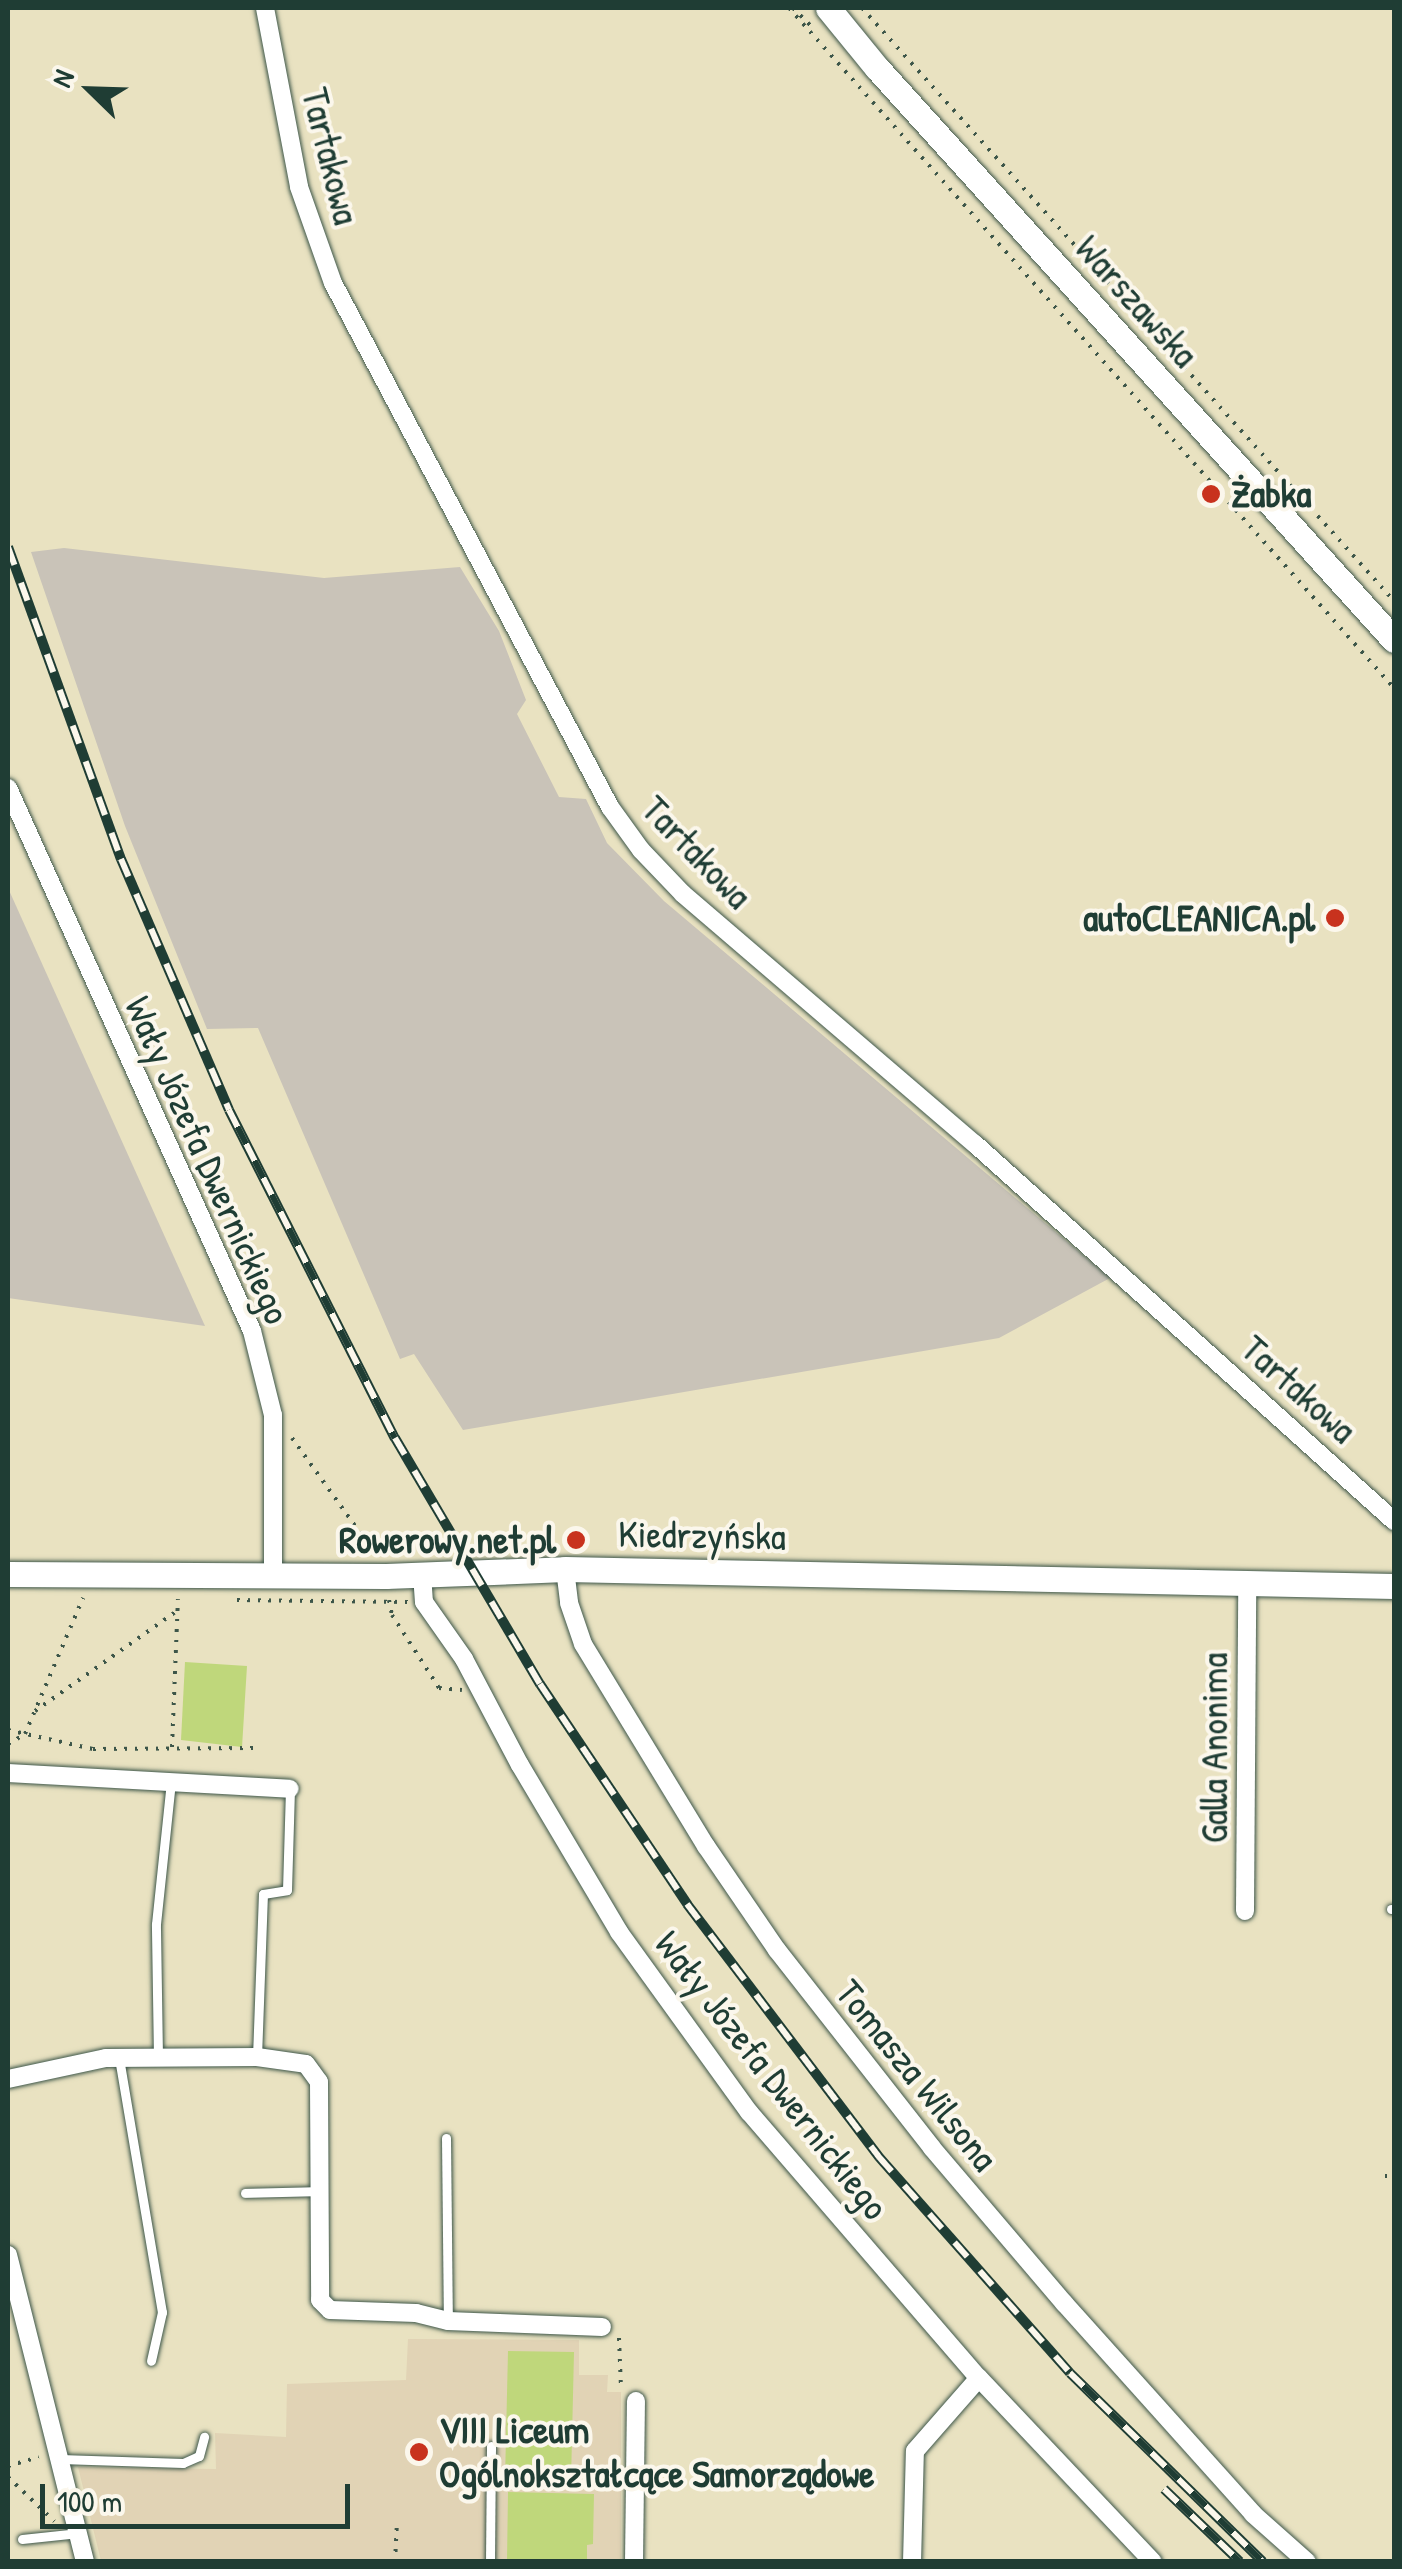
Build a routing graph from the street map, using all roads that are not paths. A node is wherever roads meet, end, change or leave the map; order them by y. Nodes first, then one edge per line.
1 (265, 8) edge
2 (828, 8) edge
3 (1394, 640) edge
4 (8, 788) edge
5 (1394, 1521) edge
6 (565, 1570) junction
7 (8, 1574) edge
8 (422, 1574) junction
9 (273, 1576) junction
10 (1246, 1586) junction
11 (1394, 1586) edge
12 (8, 1773) edge
13 (171, 1782) junction
14 (290, 1789) joint
15 (1244, 1911) dead end
16 (158, 2057) junction
17 (257, 2057) junction
18 (118, 2058) junction
19 (8, 2079) edge
20 (446, 2138) dead end
21 (320, 2191) junction
22 (245, 2192) dead end
23 (8, 2256) edge
24 (448, 2321) junction
25 (602, 2327) road end
26 (151, 2361) dead end
27 (979, 2378) junction
28 (636, 2401) road end
29 (204, 2437) dead end
30 (491, 2446) dead end
31 (60, 2458) junction
32 (79, 2533) junction
33 (22, 2539) dead end
34 (85, 2562) edge
35 (490, 2562) edge
36 (634, 2562) edge
37 (912, 2562) edge
38 (1153, 2562) edge
39 (1307, 2562) edge

1 - 5 street, Tartakowa
2 - 3 street, Warszawska
4 - 9 street, Wały Józefa Dwernickiego
6 - 8 street, Kiedrzyńska
6 - 10 street, Kiedrzyńska
6 - 39 street, Tomasza Wilsona
7 - 9 street, Kiedrzyńska
8 - 9 street, Kiedrzyńska
8 - 27 street, Wały Józefa Dwernickiego
10 - 11 street, Kiedrzyńska
10 - 15 street, Galla Anonima
12 - 13 street
13 - 14 street
13 - 16 lane
14 - 17 lane
16 - 17 street
16 - 18 street
17 - 21 street
18 - 19 street
18 - 26 lane
20 - 24 lane
21 - 22 lane
21 - 24 street
23 - 31 street
24 - 25 street
27 - 37 street
27 - 38 street, Wały Józefa Dwernickiego
28 - 36 street
29 - 31 lane
30 - 35 lane
31 - 32 street
32 - 33 lane
32 - 34 street

